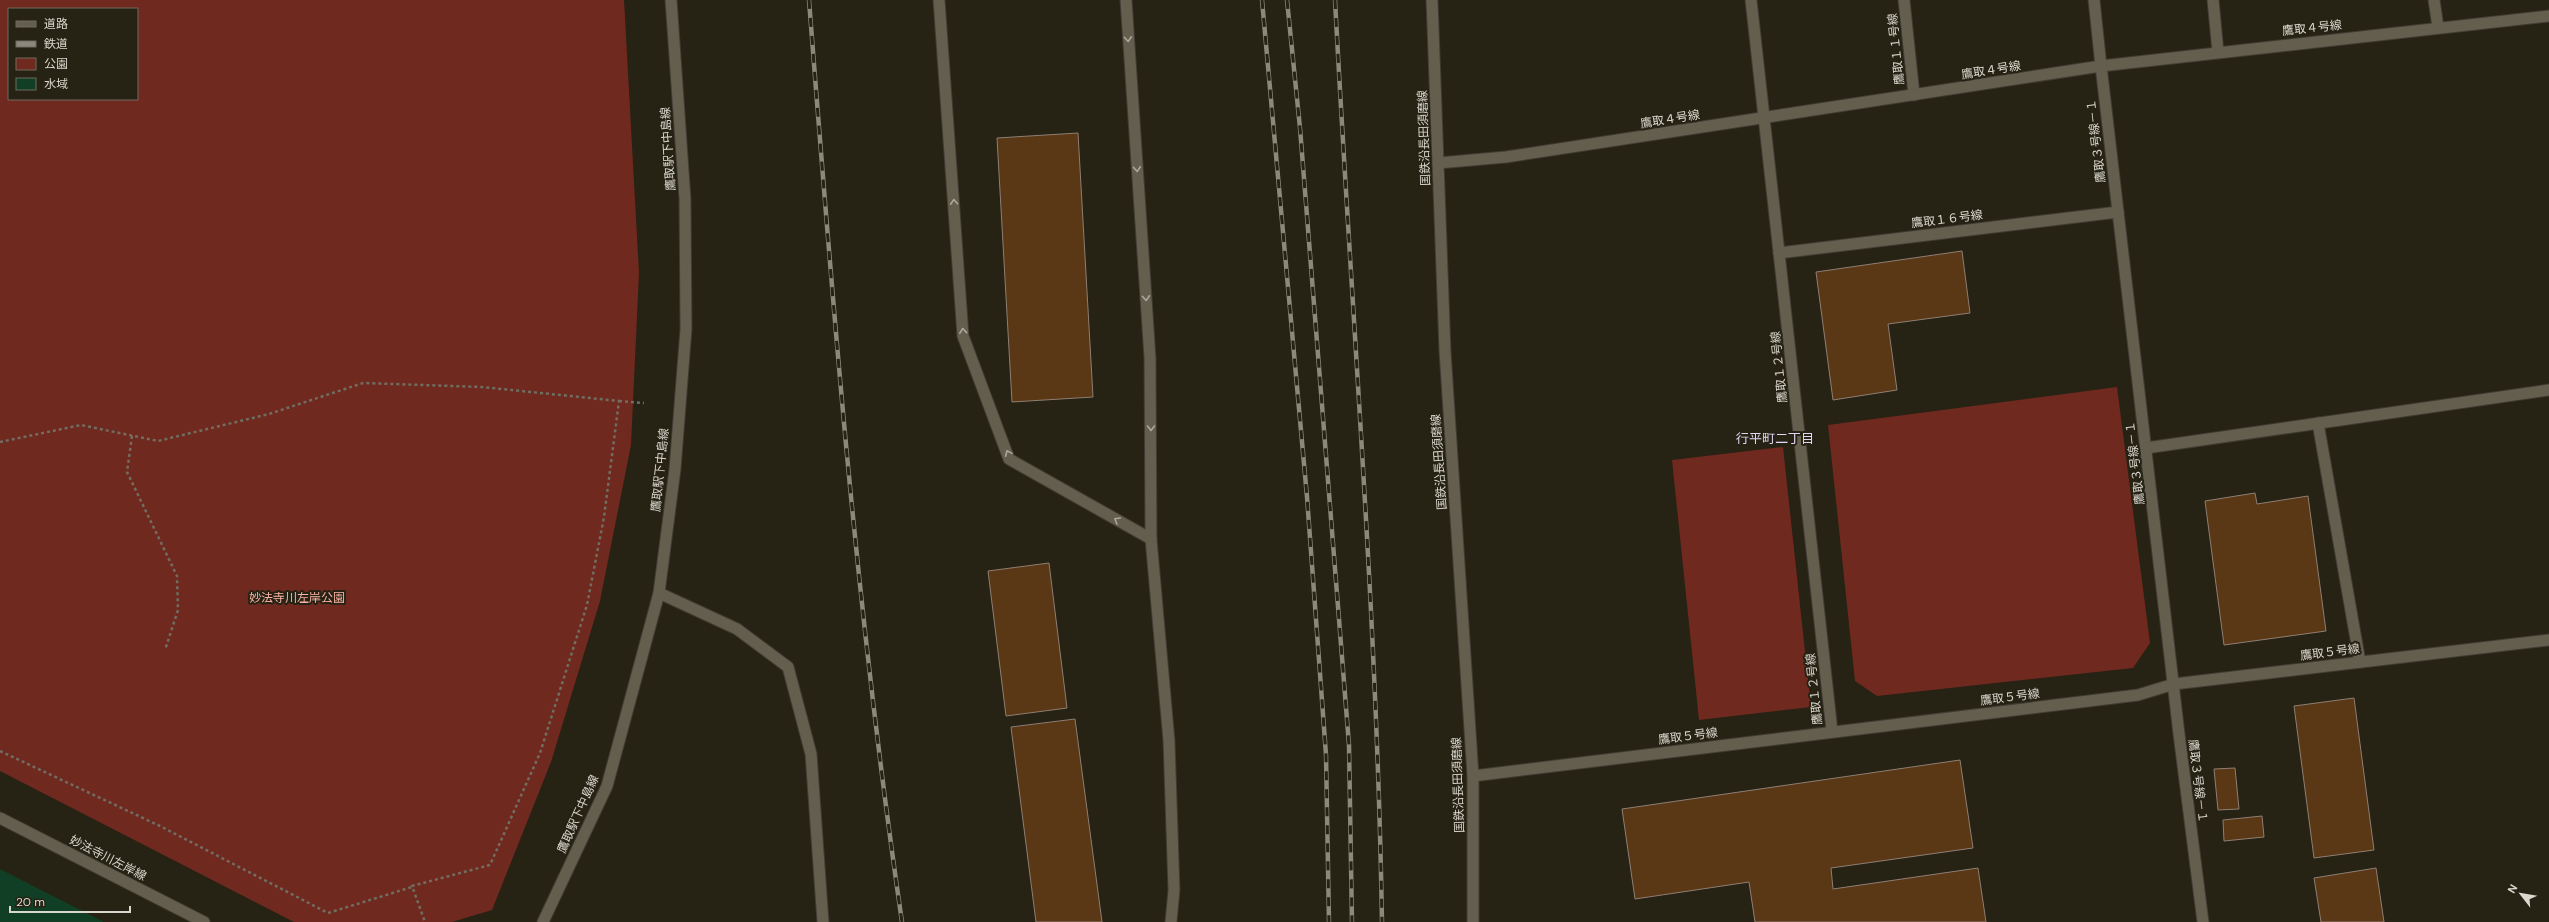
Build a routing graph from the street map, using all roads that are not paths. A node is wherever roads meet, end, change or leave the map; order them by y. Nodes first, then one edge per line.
1 (671, 0) edge
2 (939, 0) edge
3 (1126, 0) edge
4 (1432, 0) edge
5 (1751, 0) edge
6 (1904, 0) edge
7 (2094, 0) edge
8 (2213, 0) edge
9 (2434, 0) edge
10 (2549, 16) edge
11 (2438, 27) junction
12 (2218, 52) junction
13 (2101, 66) junction
14 (1914, 95) junction
15 (1764, 118) junction
16 (1438, 163) junction
17 (2118, 212) junction
18 (1779, 253) junction
19 (2549, 390) edge
20 (2318, 423) junction
21 (2146, 448) junction
22 (1151, 539) junction
23 (659, 593) junction
24 (2549, 640) edge
25 (2360, 662) junction
26 (2174, 684) junction
27 (1832, 731) junction
28 (1473, 776) junction
29 (0, 818) edge
30 (204, 922) edge
31 (543, 922) edge
32 (823, 922) edge
33 (1171, 922) edge
34 (1473, 922) edge
35 (2203, 922) edge

1 - 23 street, 鷹取駅下中島線
22 -> 2 street
3 -> 22 street
4 - 16 street, 国鉄沿長田須磨線
5 - 15 street, 鷹取１２号線
6 - 14 street, 鷹取１１号線
7 - 13 street, 鷹取３号線－１
8 - 12 street
9 - 11 street
10 - 11 street, 鷹取４号線
11 - 12 street, 鷹取４号線
12 - 13 street, 鷹取４号線
13 - 14 street, 鷹取４号線
13 - 17 street, 鷹取３号線－１
14 - 15 street, 鷹取４号線
15 - 16 street, 鷹取４号線
15 - 18 street, 鷹取１２号線
16 - 28 street, 国鉄沿長田須磨線
17 - 18 street, 鷹取１６号線
17 - 21 street, 鷹取３号線－１
18 - 27 street, 鷹取１２号線
19 - 20 street
20 - 21 street
20 - 25 street
21 - 26 street, 鷹取３号線－１
22 - 33 street
23 - 31 street, 鷹取駅下中島線
23 - 32 street
24 - 25 street, 鷹取５号線
25 - 26 street, 鷹取５号線
26 - 27 street, 鷹取５号線
26 - 35 street, 鷹取３号線－１
27 - 28 street, 鷹取５号線
28 - 34 street, 国鉄沿長田須磨線
29 - 30 street, 妙法寺川左岸線

